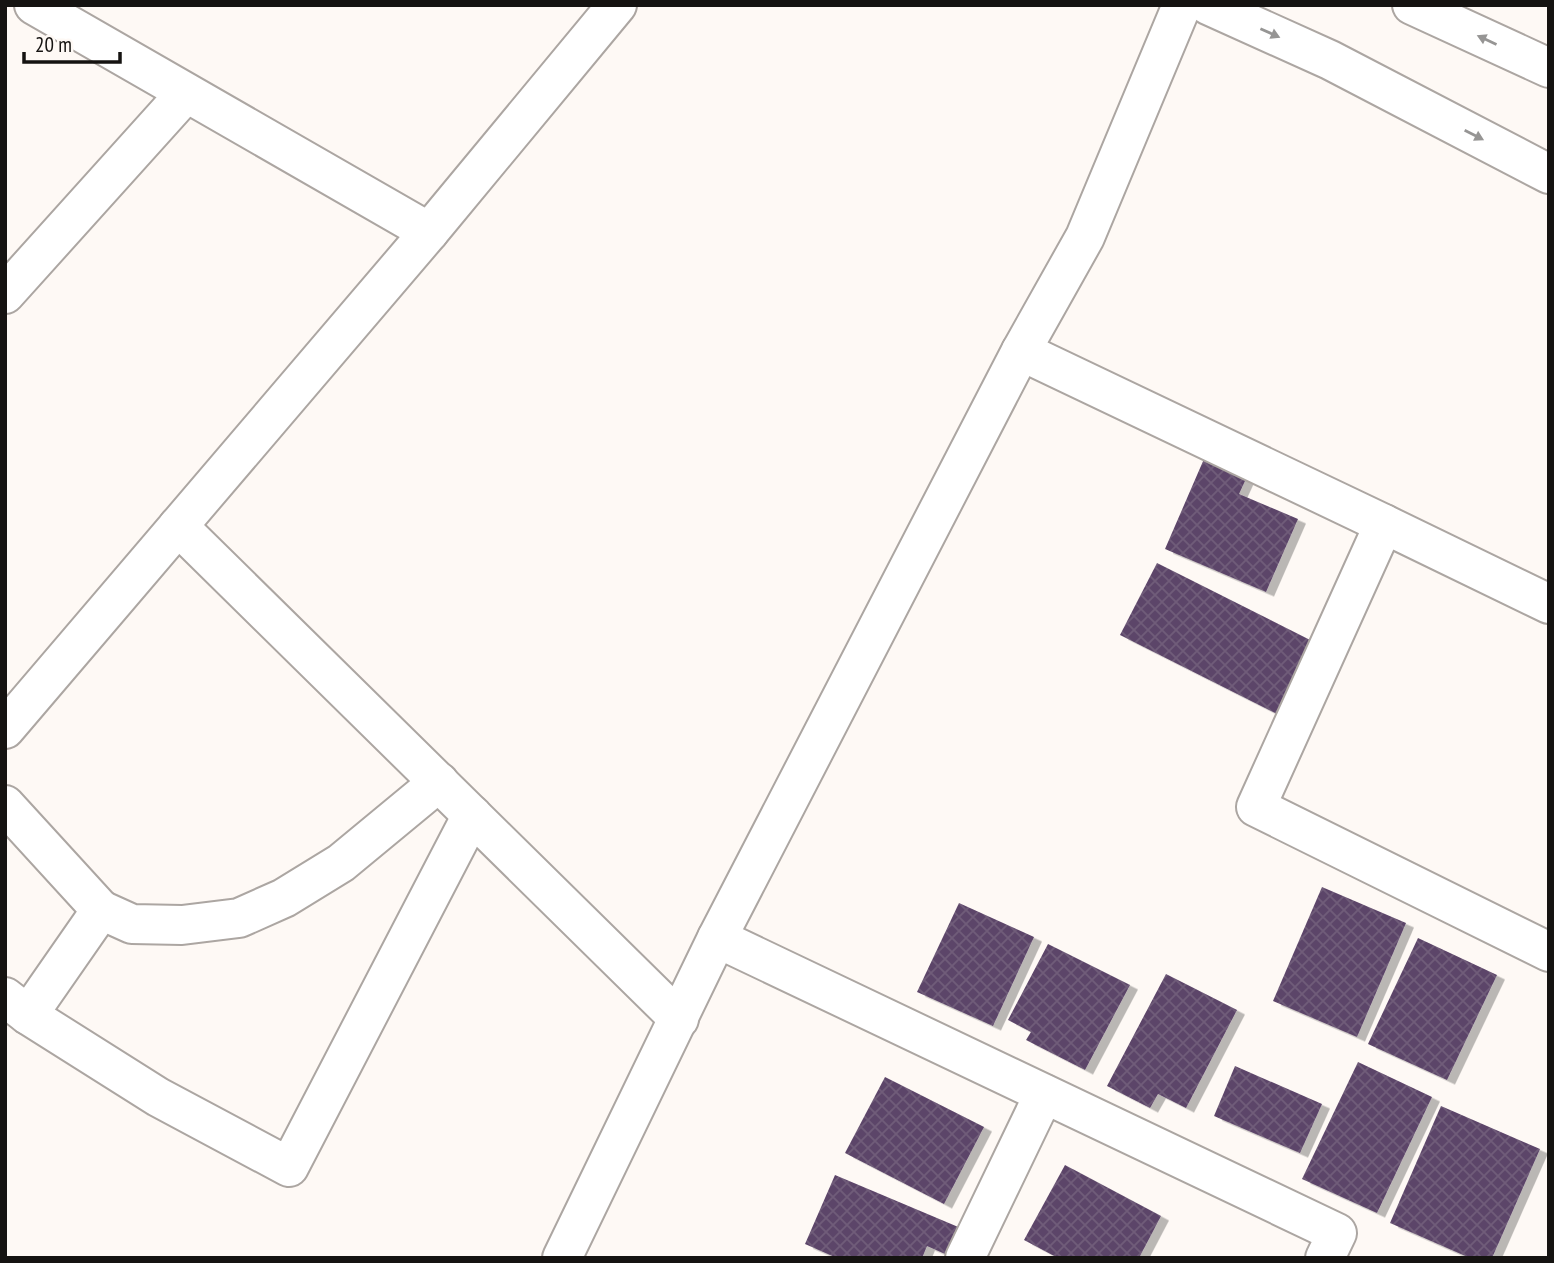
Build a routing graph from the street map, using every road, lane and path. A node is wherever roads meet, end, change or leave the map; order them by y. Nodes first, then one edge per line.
1 (34, 5) edge
2 (617, 5) edge
3 (1182, 5) edge
4 (1208, 5) edge
5 (1412, 5) edge
6 (1549, 68) edge
7 (187, 93) junction
8 (1549, 174) edge
9 (429, 232) junction
10 (5, 294) edge
11 (1021, 351) junction
12 (1384, 524) junction
13 (178, 526) junction
14 (1549, 604) edge
15 (5, 729) edge
16 (439, 782) junction
17 (5, 805) edge
18 (472, 815) junction
19 (101, 910) junction
20 (717, 938) junction
21 (1549, 952) edge
22 (17, 1006) edge
23 (679, 1019) junction
24 (1044, 1094) junction
25 (562, 1258) edge
26 (965, 1258) edge
27 (1325, 1258) edge

1 - 7 street
2 - 9 street
3 - 11 street
4 -> 8 street
6 -> 5 street
7 - 9 street
7 - 10 street
9 - 13 street
11 - 12 street
11 - 20 street
12 - 14 street
12 - 21 street
13 - 15 street
13 - 16 street
16 - 18 street
16 - 19 street
17 - 19 street
18 - 22 street
18 - 23 street
19 - 22 street
20 - 23 street
20 - 24 street
23 - 25 street
24 - 26 street
24 - 27 street

